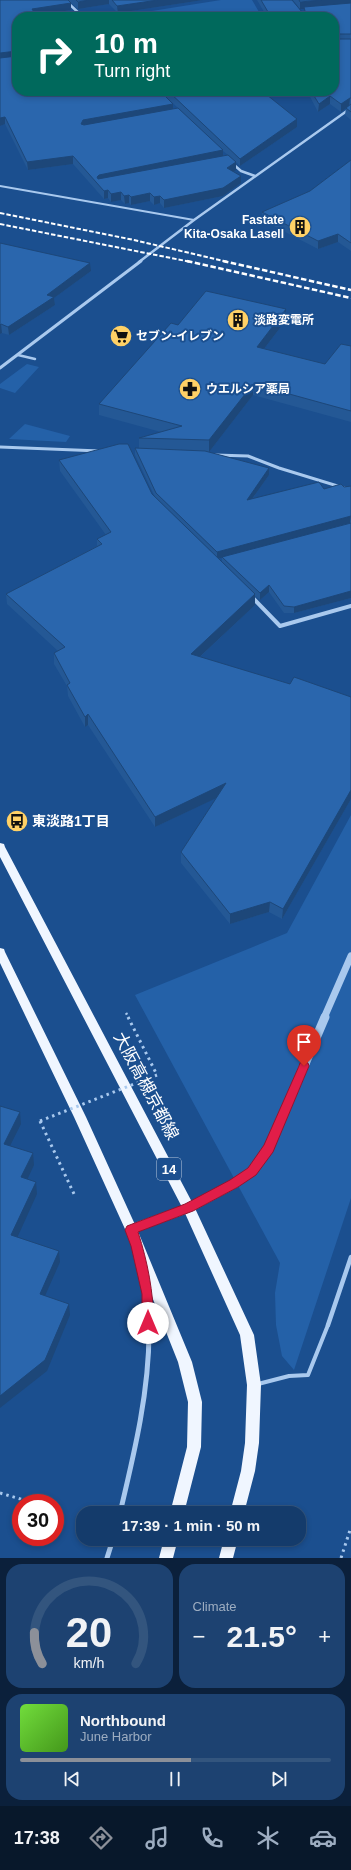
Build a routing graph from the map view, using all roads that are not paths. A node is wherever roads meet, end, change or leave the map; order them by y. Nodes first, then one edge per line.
1 (65, 0) edge
2 (78, 12) edge
3 (351, 108) edge
4 (228, 160) edge
5 (255, 176) junction
6 (0, 186) edge
7 (194, 220) junction
8 (18, 355) junction
9 (35, 359) dead end
10 (0, 368) edge
11 (0, 447) edge
12 (107, 451) edge
13 (208, 455) edge
14 (351, 490) edge
15 (248, 594) edge
16 (351, 606) edge
17 (0, 847) edge
18 (0, 952) edge
19 (351, 956) edge
20 (189, 1208) junction
21 (131, 1230) junction
22 (137, 1246) junction
23 (351, 1257) edge
24 (328, 1326) joint
25 (254, 1385) junction
26 (122, 1506) edge
27 (179, 1506) edge
28 (239, 1506) edge
29 (111, 1546) edge
30 (169, 1546) edge
31 (229, 1546) edge
32 (107, 1558) edge
33 (166, 1558) edge
34 (226, 1558) edge

1 - 2 street
3 - 5 street
4 - 5 street
5 - 7 street
6 - 7 lane
7 - 8 street
8 - 9 lane
8 - 10 street
11 - 12 street
13 - 14 street
15 - 16 street
17 - 20 main road, 大阪高槻京都線 / 14
18 - 21 main road
19 - 20 street
20 - 21 street
20 - 25 main road, 大阪高槻京都線 / 14
21 - 22 main road
22 - 26 street
22 - 27 main road
23 - 24 street
24 - 25 lane
25 - 28 main road, 大阪高槻京都線 / 14
29 - 32 street
30 - 33 main road
31 - 34 main road

